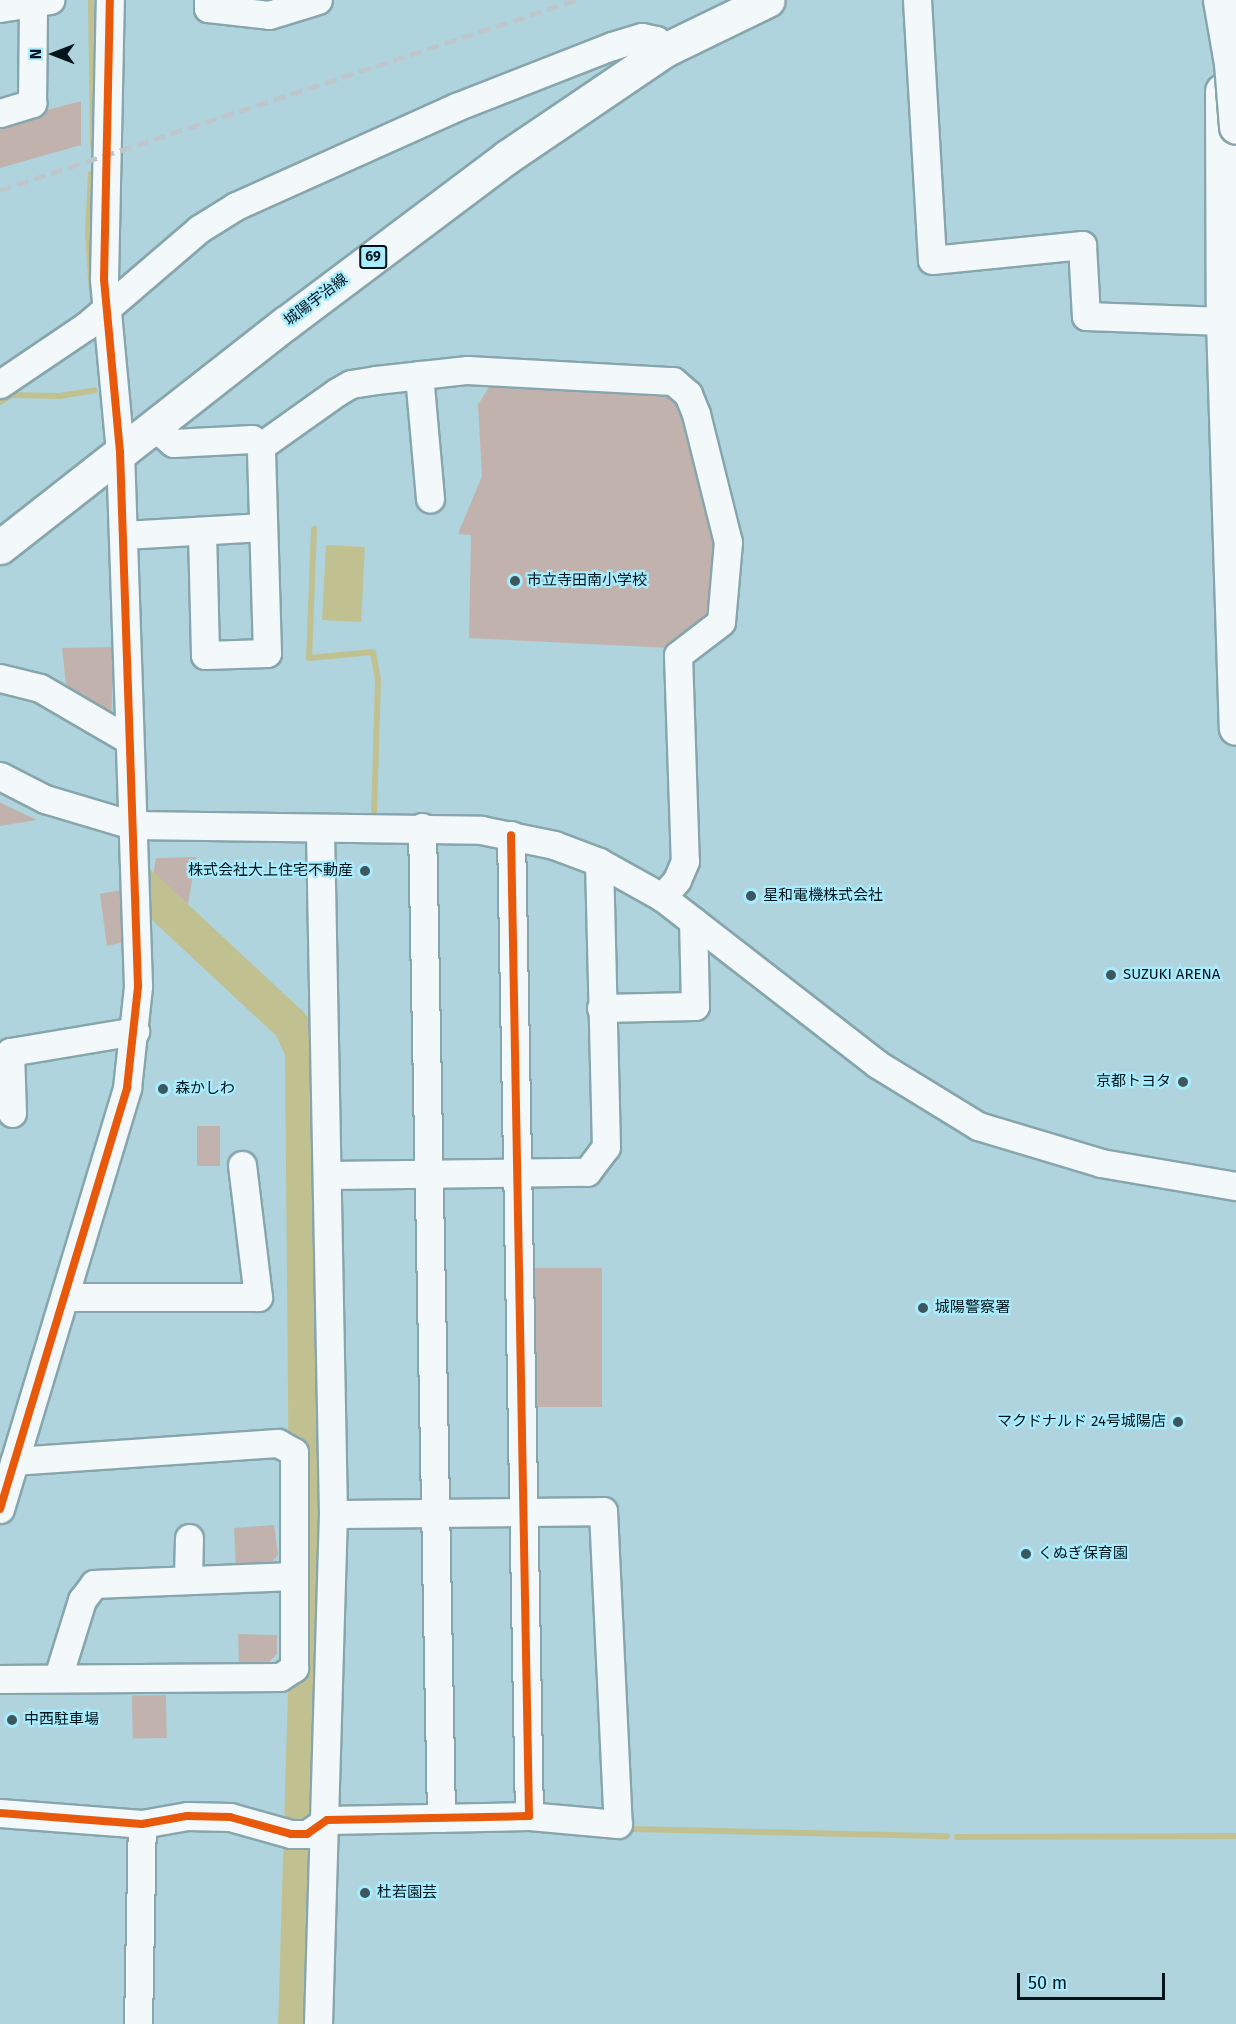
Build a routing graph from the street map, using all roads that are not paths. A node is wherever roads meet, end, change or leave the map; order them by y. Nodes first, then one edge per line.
1 (110, 0) edge
2 (208, 0) edge
3 (768, 0) edge
4 (917, 0) edge
5 (1211, 0) edge
6 (1221, 0) edge
7 (39, 1) edge
8 (305, 2) edge
9 (0, 8) edge
10 (665, 50) junction
11 (1222, 62) junction
12 (0, 113) edge
13 (1236, 128) edge
14 (107, 305) junction
15 (1223, 321) junction
16 (419, 375) junction
17 (0, 384) edge
18 (153, 426) junction
19 (261, 446) junction
20 (120, 452) junction
21 (430, 499) dead end
22 (263, 527) junction
23 (202, 531) junction
24 (124, 535) junction
25 (0, 547) edge
26 (0, 678) edge
27 (1236, 728) edge
28 (129, 740) junction
29 (0, 776) edge
30 (132, 825) junction
31 (422, 827) junction
32 (320, 828) junction
33 (512, 835) junction
34 (599, 862) junction
35 (662, 897) junction
36 (693, 921) junction
37 (601, 1008) junction
38 (135, 1032) junction
39 (12, 1113) dead end
40 (242, 1164) dead end
41 (428, 1173) junction
42 (516, 1173) junction
43 (328, 1175) junction
44 (1236, 1186) edge
45 (66, 1297) junction
46 (15, 1461) junction
47 (0, 1509) edge
48 (434, 1512) junction
49 (521, 1513) junction
50 (333, 1514) junction
51 (189, 1538) dead end
52 (293, 1576) junction
53 (188, 1579) junction
54 (58, 1677) junction
55 (0, 1679) edge
56 (0, 1813) edge
57 (529, 1816) junction
58 (441, 1818) junction
59 (142, 1824) junction
60 (308, 1830) junction
61 (138, 2024) edge
62 (318, 2024) edge

1 - 14 street
2 - 8 street
3 - 10 main road, 城陽宇治線 / 69
4 - 15 street
5 - 11 main road
6 - 11 main road
6 - 13 main road, bridge
7 - 9 street
7 - 12 street
10 - 14 street
10 - 18 main road, 城陽宇治線 / 69
11 - 15 main road
14 - 17 street
14 - 20 street
15 - 27 main road
16 - 19 street
16 - 21 street
16 - 35 street
18 - 19 street
18 - 20 main road, 城陽宇治線 / 69
19 - 22 street
20 - 24 street
20 - 25 main road, 城陽宇治線 / 69
22 - 23 street
22 - 23 street
23 - 24 street
24 - 28 street
26 - 28 street
28 - 30 street
29 - 30 street
30 - 32 street
30 - 38 street
31 - 32 street
31 - 33 street
31 - 41 street
32 - 43 street
33 - 34 street
33 - 42 street
34 - 35 street
34 - 37 street
35 - 36 street
36 - 37 street
36 - 44 street
37 - 42 street
38 - 39 street
38 - 45 street
40 - 45 street
41 - 42 street
41 - 43 street
41 - 48 street
42 - 49 street
43 - 50 street
45 - 46 street
46 - 47 street
46 - 52 street
48 - 49 street
48 - 50 street
48 - 58 street
49 - 57 street
49 - 57 street
50 - 60 street
51 - 53 street
52 - 53 street
52 - 54 street
53 - 54 street
54 - 55 street
56 - 59 street
57 - 58 street
58 - 60 street
59 - 60 street
59 - 61 street
60 - 62 street

